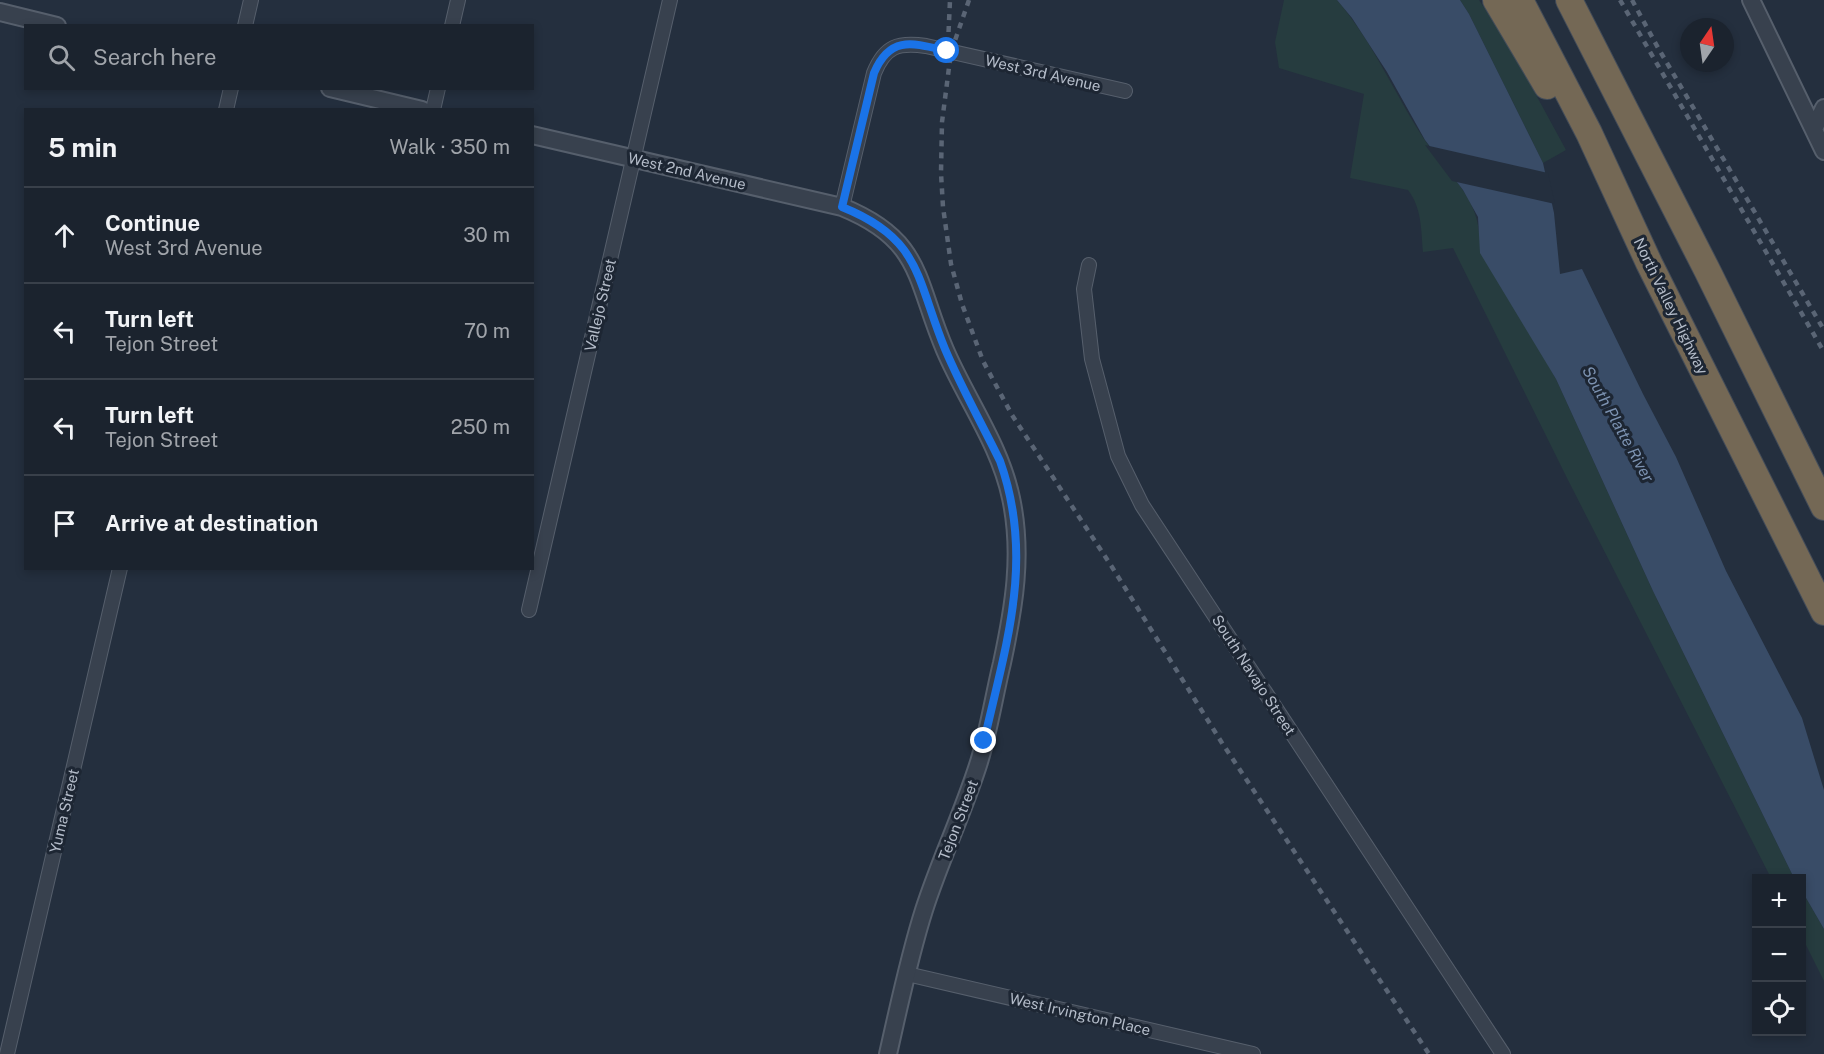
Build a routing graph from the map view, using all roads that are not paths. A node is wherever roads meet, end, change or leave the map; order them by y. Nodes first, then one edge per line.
1 (251, 0) edge
2 (458, 0) edge
3 (670, 0) edge
4 (1496, 0) edge
5 (1520, 0) edge
6 (1569, 0) edge
7 (1751, 0) edge
8 (0, 12) edge
9 (49, 24) edge
10 (245, 24) edge
11 (452, 24) edge
12 (231, 90) edge
13 (338, 90) edge
14 (438, 90) edge
15 (1125, 91) dead end
16 (226, 108) edge
17 (414, 108) edge
18 (433, 108) edge
19 (1824, 108) edge
20 (1814, 129) junction
21 (534, 135) edge
22 (1824, 151) edge
23 (634, 158) junction
24 (842, 207) junction
25 (1649, 263) junction
26 (1089, 265) dead end
27 (1824, 507) edge
28 (120, 570) edge
29 (529, 610) dead end
30 (1824, 612) edge
31 (907, 974) junction
32 (7, 1054) edge
33 (888, 1054) edge
34 (1253, 1054) edge
35 (1503, 1054) edge

1 - 10 street
2 - 11 street
3 - 23 street, Vallejo Street
4 - 25 highway
5 - 25 highway, North Valley Highway
6 - 27 highway
7 - 20 street
8 - 9 street
12 - 16 street
13 - 17 street
14 - 18 street
15 - 24 street, West 3rd Avenue
19 - 20 street
20 - 22 street
21 - 23 street, West 2nd Avenue
23 - 24 street, West 2nd Avenue
23 - 29 street, Vallejo Street
24 - 31 street, Tejon Street
25 - 30 highway, North Valley Highway
26 - 35 street, South Navajo Street
28 - 32 street, Yuma Street
31 - 33 street, Tejon Street
31 - 34 street, West Irvington Place

